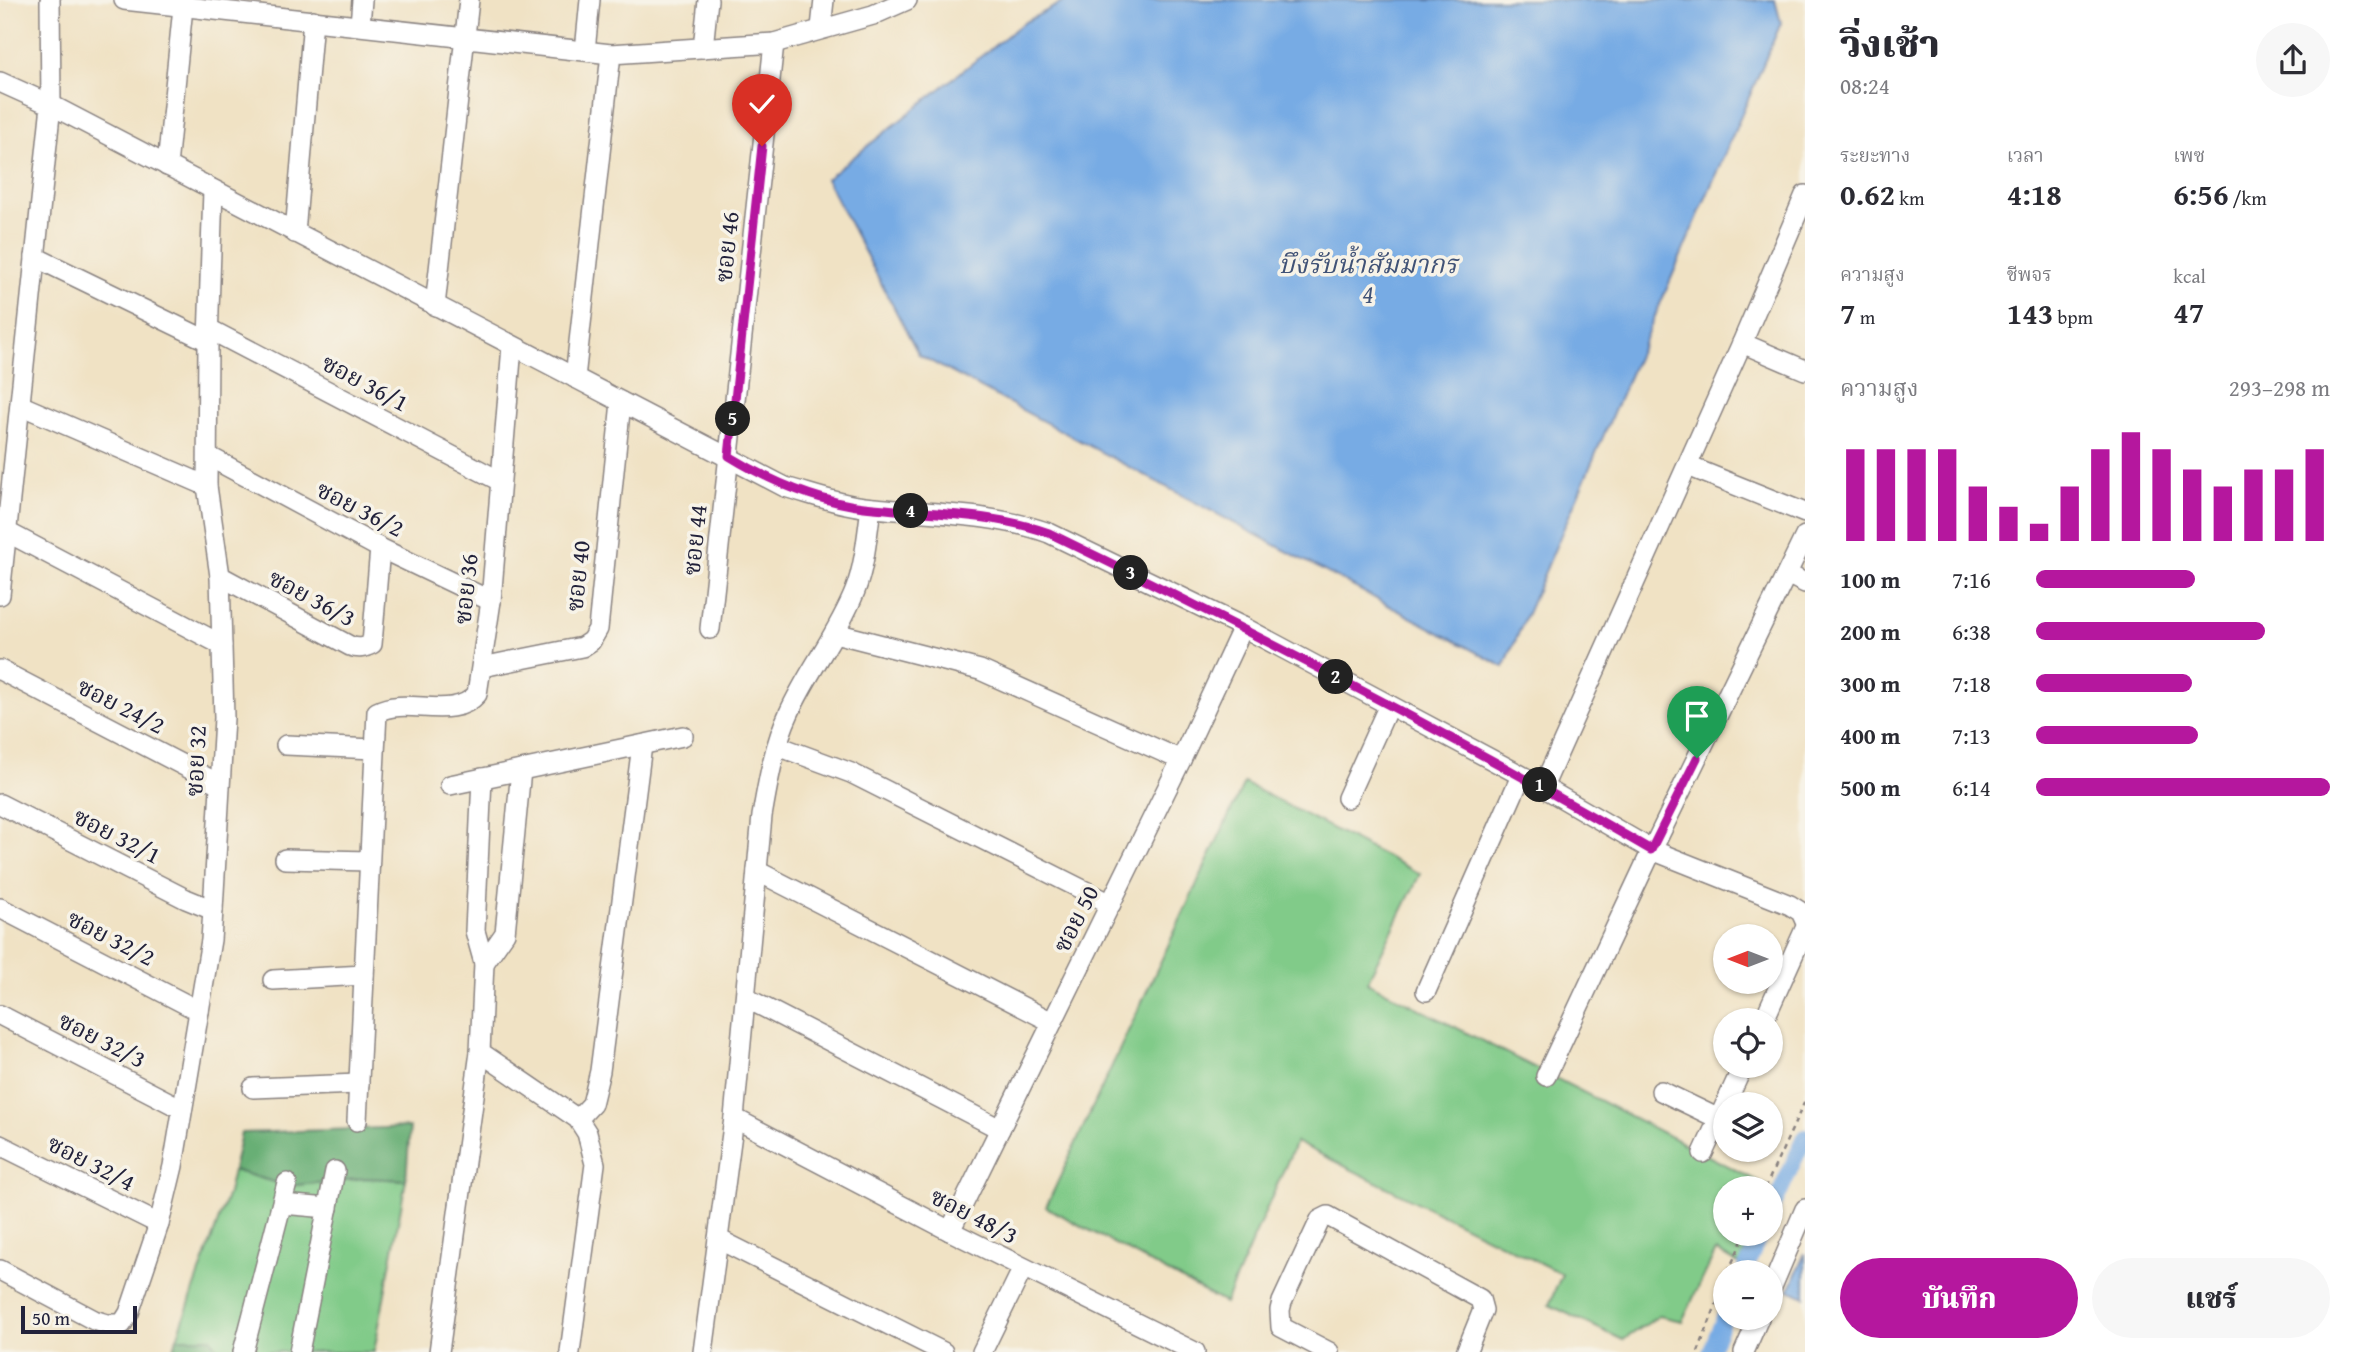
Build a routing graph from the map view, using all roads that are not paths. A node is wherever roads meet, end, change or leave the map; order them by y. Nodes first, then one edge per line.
1 (50, 0) edge
2 (362, 0) edge
3 (469, 0) edge
4 (590, 0) edge
5 (708, 0) edge
6 (824, 0) edge
7 (907, 0) edge
8 (135, 1) edge
9 (183, 7) junction
10 (250, 7) edge
11 (313, 20) junction
12 (360, 25) junction
13 (821, 29) junction
14 (464, 37) junction
15 (774, 43) junction
16 (703, 48) junction
17 (585, 51) junction
18 (611, 54) junction
19 (0, 82) edge
20 (51, 105) junction
21 (167, 166) junction
22 (213, 190) junction
23 (1805, 194) edge
24 (295, 233) junction
25 (35, 257) junction
26 (435, 306) junction
27 (208, 335) junction
28 (1742, 343) junction
29 (512, 346) junction
30 (1805, 370) edge
31 (575, 379) junction
32 (621, 402) junction
33 (20, 405) junction
34 (208, 456) junction
35 (729, 456) junction
36 (1688, 466) junction
37 (500, 481) junction
38 (207, 486) junction
39 (871, 508) junction
40 (1805, 513) edge
41 (6, 533) junction
42 (1805, 536) edge
43 (380, 548) junction
44 (220, 576) junction
45 (1796, 578) edge
46 (0, 595) edge
47 (491, 601) junction
48 (1243, 627) junction
49 (710, 629) dead end
50 (835, 633) junction
51 (222, 645) junction
52 (482, 667) junction
53 (0, 670) edge
54 (1389, 705) junction
55 (682, 736) dead end
56 (286, 745) dead end
57 (642, 745) junction
58 (778, 746) junction
59 (374, 749) junction
60 (1181, 760) junction
61 (521, 770) junction
62 (1521, 776) junction
63 (482, 778) junction
64 (219, 784) junction
65 (450, 785) dead end
66 (1543, 787) junction
67 (1347, 798) dead end
68 (0, 804) edge
69 (1651, 850) junction
70 (285, 859) dead end
71 (369, 862) junction
72 (757, 871) junction
73 (1111, 904) junction
74 (0, 908) edge
75 (213, 910) junction
76 (1805, 921) edge
77 (1805, 929) edge
78 (484, 963) junction
79 (364, 975) junction
80 (273, 980) dead end
81 (1426, 991) dead end
82 (746, 998) junction
83 (1769, 1008) edge
84 (199, 1011) junction
85 (0, 1015) edge
86 (1052, 1022) junction
87 (480, 1052) junction
88 (1546, 1076) dead end
89 (359, 1084) junction
90 (253, 1088) dead end
91 (1661, 1091) dead end
92 (182, 1109) junction
93 (1713, 1116) edge
94 (734, 1118) junction
95 (578, 1119) junction
96 (358, 1121) dead end
97 (1000, 1129) junction
98 (1713, 1132) edge
99 (0, 1145) edge
100 (1703, 1153) dead end
101 (335, 1171) dead end
102 (288, 1183) dead end
103 (282, 1204) junction
104 (328, 1208) junction
105 (1805, 1209) edge
106 (159, 1224) junction
107 (950, 1231) junction
108 (718, 1239) junction
109 (1783, 1261) edge
110 (1023, 1268) junction
111 (0, 1270) edge
112 (1754, 1330) edge
113 (1322, 1350) edge
114 (243, 1352) edge
115 (299, 1352) edge
116 (439, 1352) edge
117 (570, 1352) edge
118 (703, 1352) edge
119 (943, 1352) edge
120 (982, 1352) edge
121 (1195, 1352) edge
122 (1466, 1352) edge
123 (1744, 1352) edge

1 - 20 street
2 - 12 street
3 - 14 street
4 - 17 street
5 - 16 street
6 - 13 street
7 - 13 street
8 - 9 street
9 - 10 street
9 - 21 street
10 - 11 street
11 - 12 street
11 - 24 street
12 - 14 street
13 - 15 street
14 - 17 street
14 - 26 street
15 - 16 street
15 - 35 street, ซอย 46
16 - 18 street
17 - 18 street
18 - 31 street
19 - 20 street
20 - 21 street
20 - 25 street
21 - 22 street
22 - 24 street
22 - 27 street, ซอย 32
23 - 28 street
24 - 26 street
25 - 27 street, ซอย 36/1
25 - 33 street
26 - 29 street
27 - 34 street, ซอย 32
27 - 37 street, ซอย 36/1
28 - 30 street
28 - 36 street
29 - 31 street
29 - 37 street, ซอย 36
31 - 32 street
32 - 35 street
32 - 52 street, ซอย 40
33 - 38 street
33 - 41 street
34 - 38 street, ซอย 32
34 - 43 street, ซอย 36/2
35 - 39 street
35 - 49 street, ซอย 44
36 - 40 street
36 - 66 street
37 - 47 street, ซอย 36
38 - 44 street, ซอย 32
39 - 48 street
39 - 50 street
41 - 46 street
41 - 51 street
42 - 45 street
43 - 44 street, ซอย 36/3
43 - 47 street, ซอย 36/2
44 - 51 street, ซอย 32
45 - 69 street
47 - 52 street, ซอย 36
48 - 54 street
48 - 60 street, ซอย 50
50 - 58 street
50 - 60 street
51 - 64 street, ซอย 32
52 - 59 street, ซอย 36
53 - 64 street, ซอย 24/2
54 - 62 street
54 - 67 street
55 - 57 street
56 - 59 street
57 - 61 street
57 - 95 street
58 - 72 street
58 - 73 street
59 - 71 street, ซอย 36
60 - 73 street, ซอย 50
61 - 63 street
61 - 78 street
62 - 66 street
62 - 81 street
63 - 65 street
63 - 78 street
64 - 75 street, ซอย 32
66 - 69 street
68 - 75 street, ซอย 32/1
69 - 76 street
69 - 88 street
70 - 71 street
71 - 79 street, ซอย 36
72 - 82 street
72 - 86 street
73 - 86 street, ซอย 50
74 - 84 street, ซอย 32/2
75 - 84 street, ซอย 32
77 - 83 street
78 - 87 street
79 - 80 street
79 - 89 street, ซอย 36
82 - 94 street
82 - 97 street
84 - 92 street, ซอย 32
85 - 92 street, ซอย 32/3
86 - 97 street, ซอย 50
87 - 95 street
87 - 116 street
89 - 90 street
89 - 96 street, ซอย 36
91 - 93 street
92 - 106 street, ซอย 32
94 - 107 street, ซอย 48/3
94 - 108 street
95 - 117 street
97 - 107 street, ซอย 50
98 - 100 street
99 - 106 street, ซอย 32/4
101 - 104 street
102 - 103 street
103 - 104 street
103 - 114 street
104 - 115 street
105 - 109 street
106 - 111 street, ซอย 32
107 - 110 street, ซอย 48/3
108 - 118 street
108 - 119 street
110 - 120 street
110 - 121 street, ซอย 48/3
112 - 123 street
113 - 122 street

